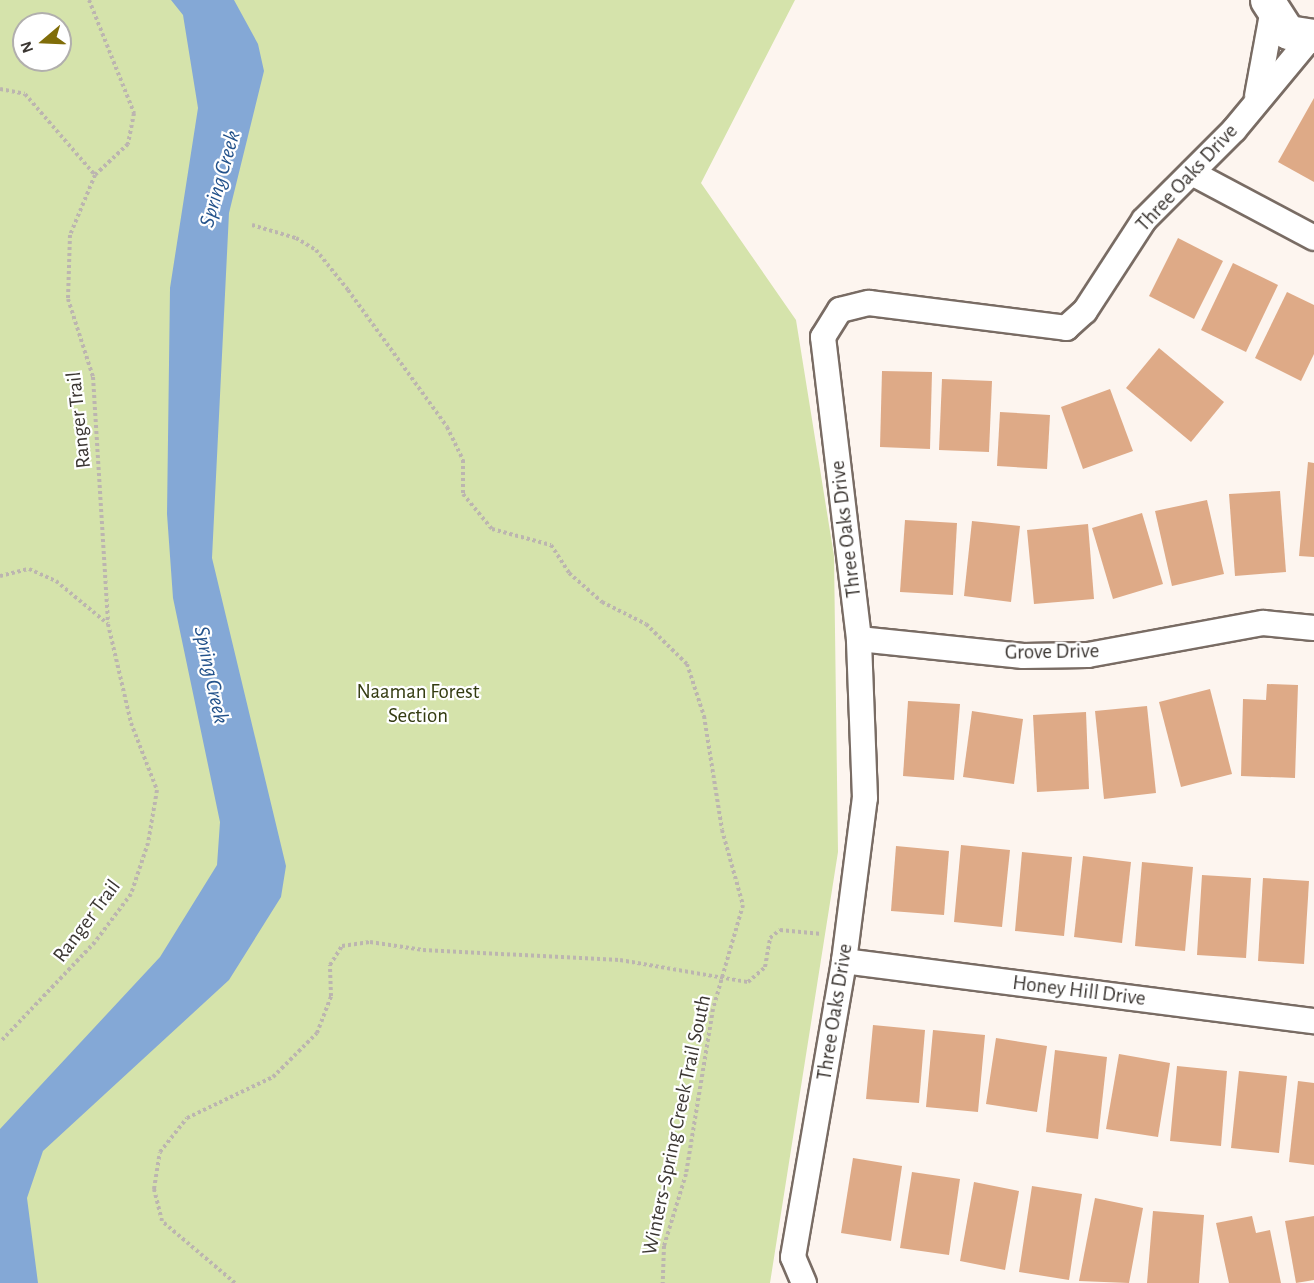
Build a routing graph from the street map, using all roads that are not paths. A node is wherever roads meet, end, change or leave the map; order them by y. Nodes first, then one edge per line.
1 (1269, 7) edge
2 (1313, 36) edge
3 (1257, 96) junction
4 (1192, 173) junction
5 (1314, 238) edge
6 (1314, 628) edge
7 (859, 639) junction
8 (844, 961) junction
9 (1314, 1021) edge
10 (801, 1280) edge

1 - 2 street
1 - 3 street, Three Oaks Drive
2 - 3 street, Three Oaks Drive
3 - 4 street, Three Oaks Drive
4 - 5 street
4 - 7 street, Three Oaks Drive
6 - 7 street, Grove Drive
7 - 8 street, Three Oaks Drive
8 - 9 street, Honey Hill Drive
8 - 10 street, Three Oaks Drive

